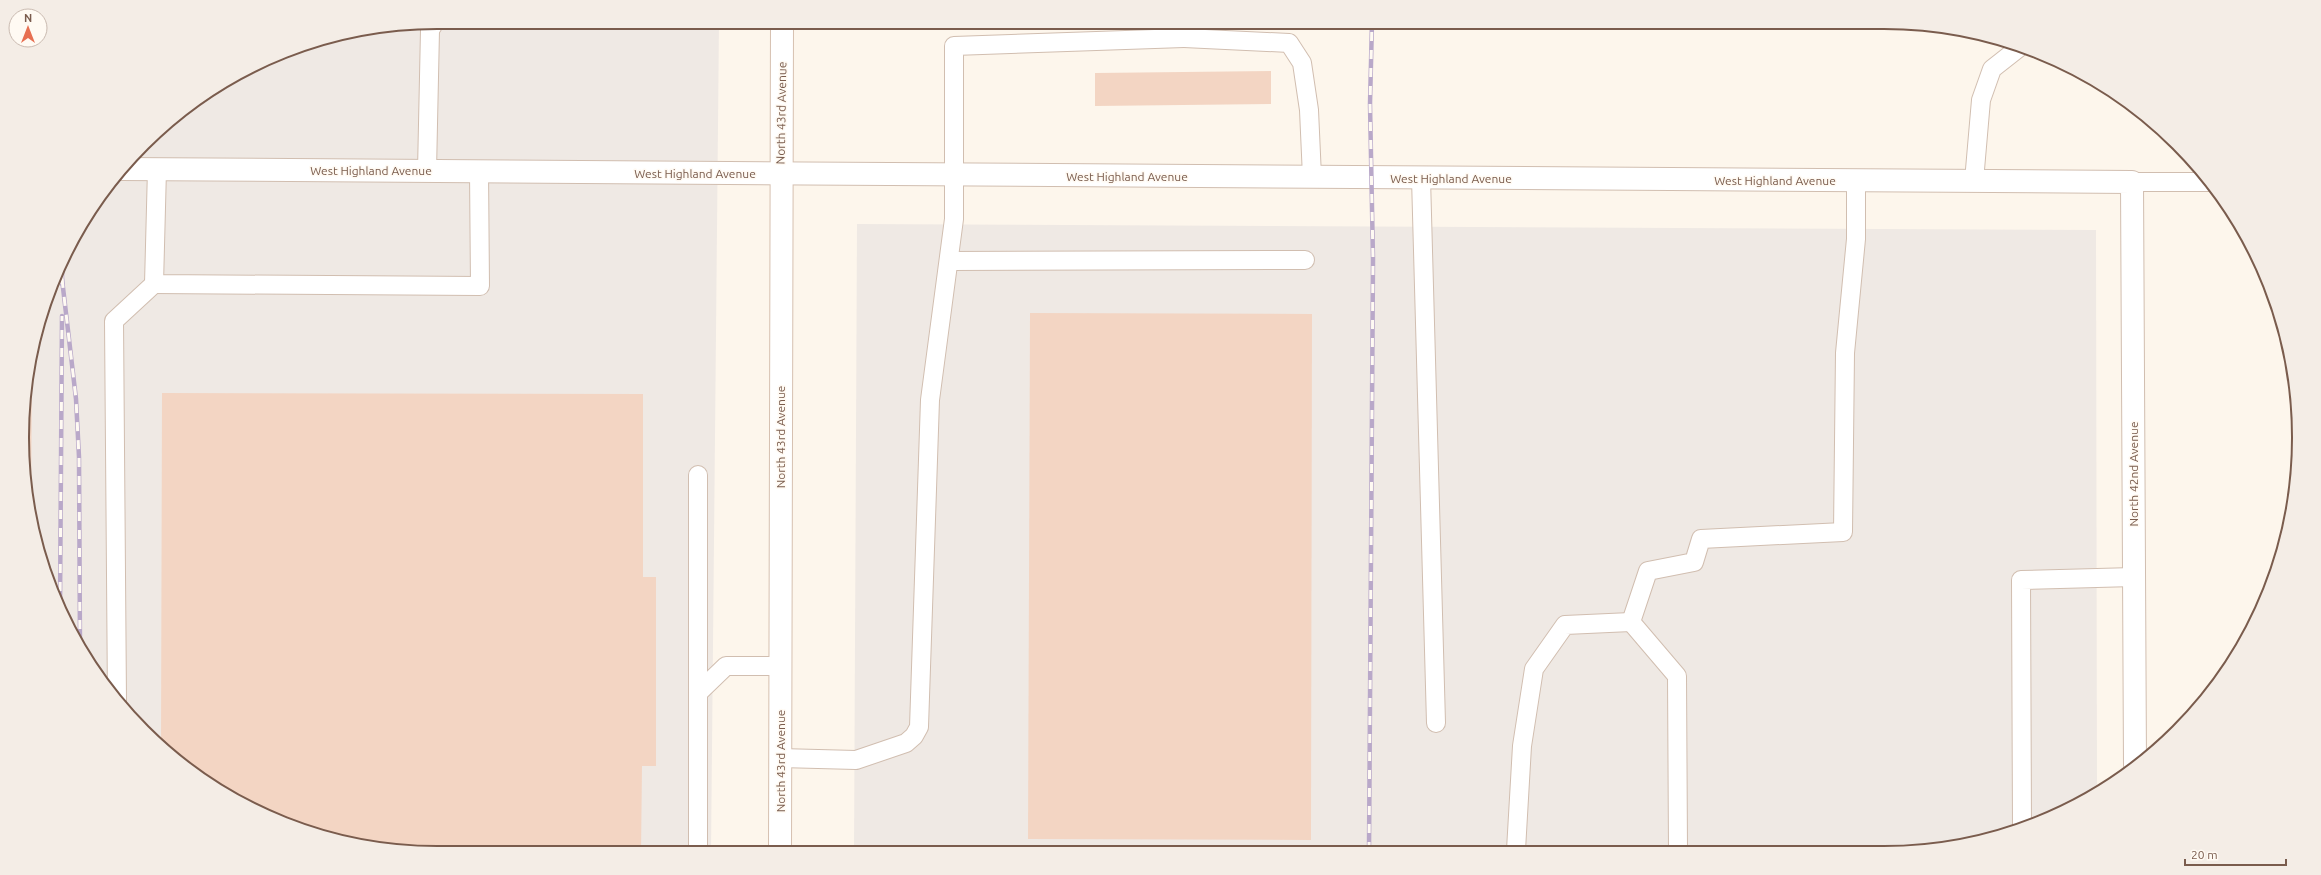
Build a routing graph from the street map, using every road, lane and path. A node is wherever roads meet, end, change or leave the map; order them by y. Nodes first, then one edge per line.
1 (430, 29) edge
2 (782, 29) edge
3 (1177, 29) edge
4 (1184, 38) junction
5 (2015, 51) edge
6 (129, 169) edge
7 (157, 169) junction
8 (427, 171) junction
9 (479, 171) junction
10 (781, 173) junction
11 (954, 174) junction
12 (1312, 177) junction
13 (1421, 178) junction
14 (1856, 180) junction
15 (1974, 181) junction
16 (2132, 182) junction
17 (2202, 182) edge
18 (1305, 260) dead end
19 (949, 261) junction
20 (154, 284) junction
21 (698, 475) dead end
22 (2134, 577) junction
23 (1631, 622) junction
24 (780, 666) junction
25 (117, 691) edge
26 (698, 693) junction
27 (1436, 723) dead end
28 (780, 758) junction
29 (2135, 760) edge
30 (2022, 821) edge
31 (698, 846) edge
32 (780, 846) edge
33 (1516, 846) edge
34 (1678, 846) edge

1 - 8 lane
2 - 10 street, North 43rd Avenue
3 - 4 lane
4 - 11 lane
4 - 12 lane
5 - 15 lane
6 - 7 street, West Highland Avenue
7 - 8 street, West Highland Avenue
7 - 20 lane
8 - 9 street, West Highland Avenue
9 - 10 street, West Highland Avenue
9 - 20 lane
10 - 11 street, West Highland Avenue
10 - 24 street, North 43rd Avenue
11 - 12 street, West Highland Avenue
11 - 19 lane
12 - 13 street, West Highland Avenue
13 - 14 street, West Highland Avenue
13 - 27 lane
14 - 15 street, West Highland Avenue
14 - 23 lane
15 - 16 street, West Highland Avenue
16 - 17 lane
16 - 22 street, North 42nd Avenue
18 - 19 lane
19 - 28 lane
20 - 25 lane
21 - 26 lane
22 - 29 street, North 42nd Avenue
22 - 30 lane
23 - 33 lane
23 - 34 lane
24 - 26 lane
24 - 28 street, North 43rd Avenue
26 - 31 lane
28 - 32 street, North 43rd Avenue

